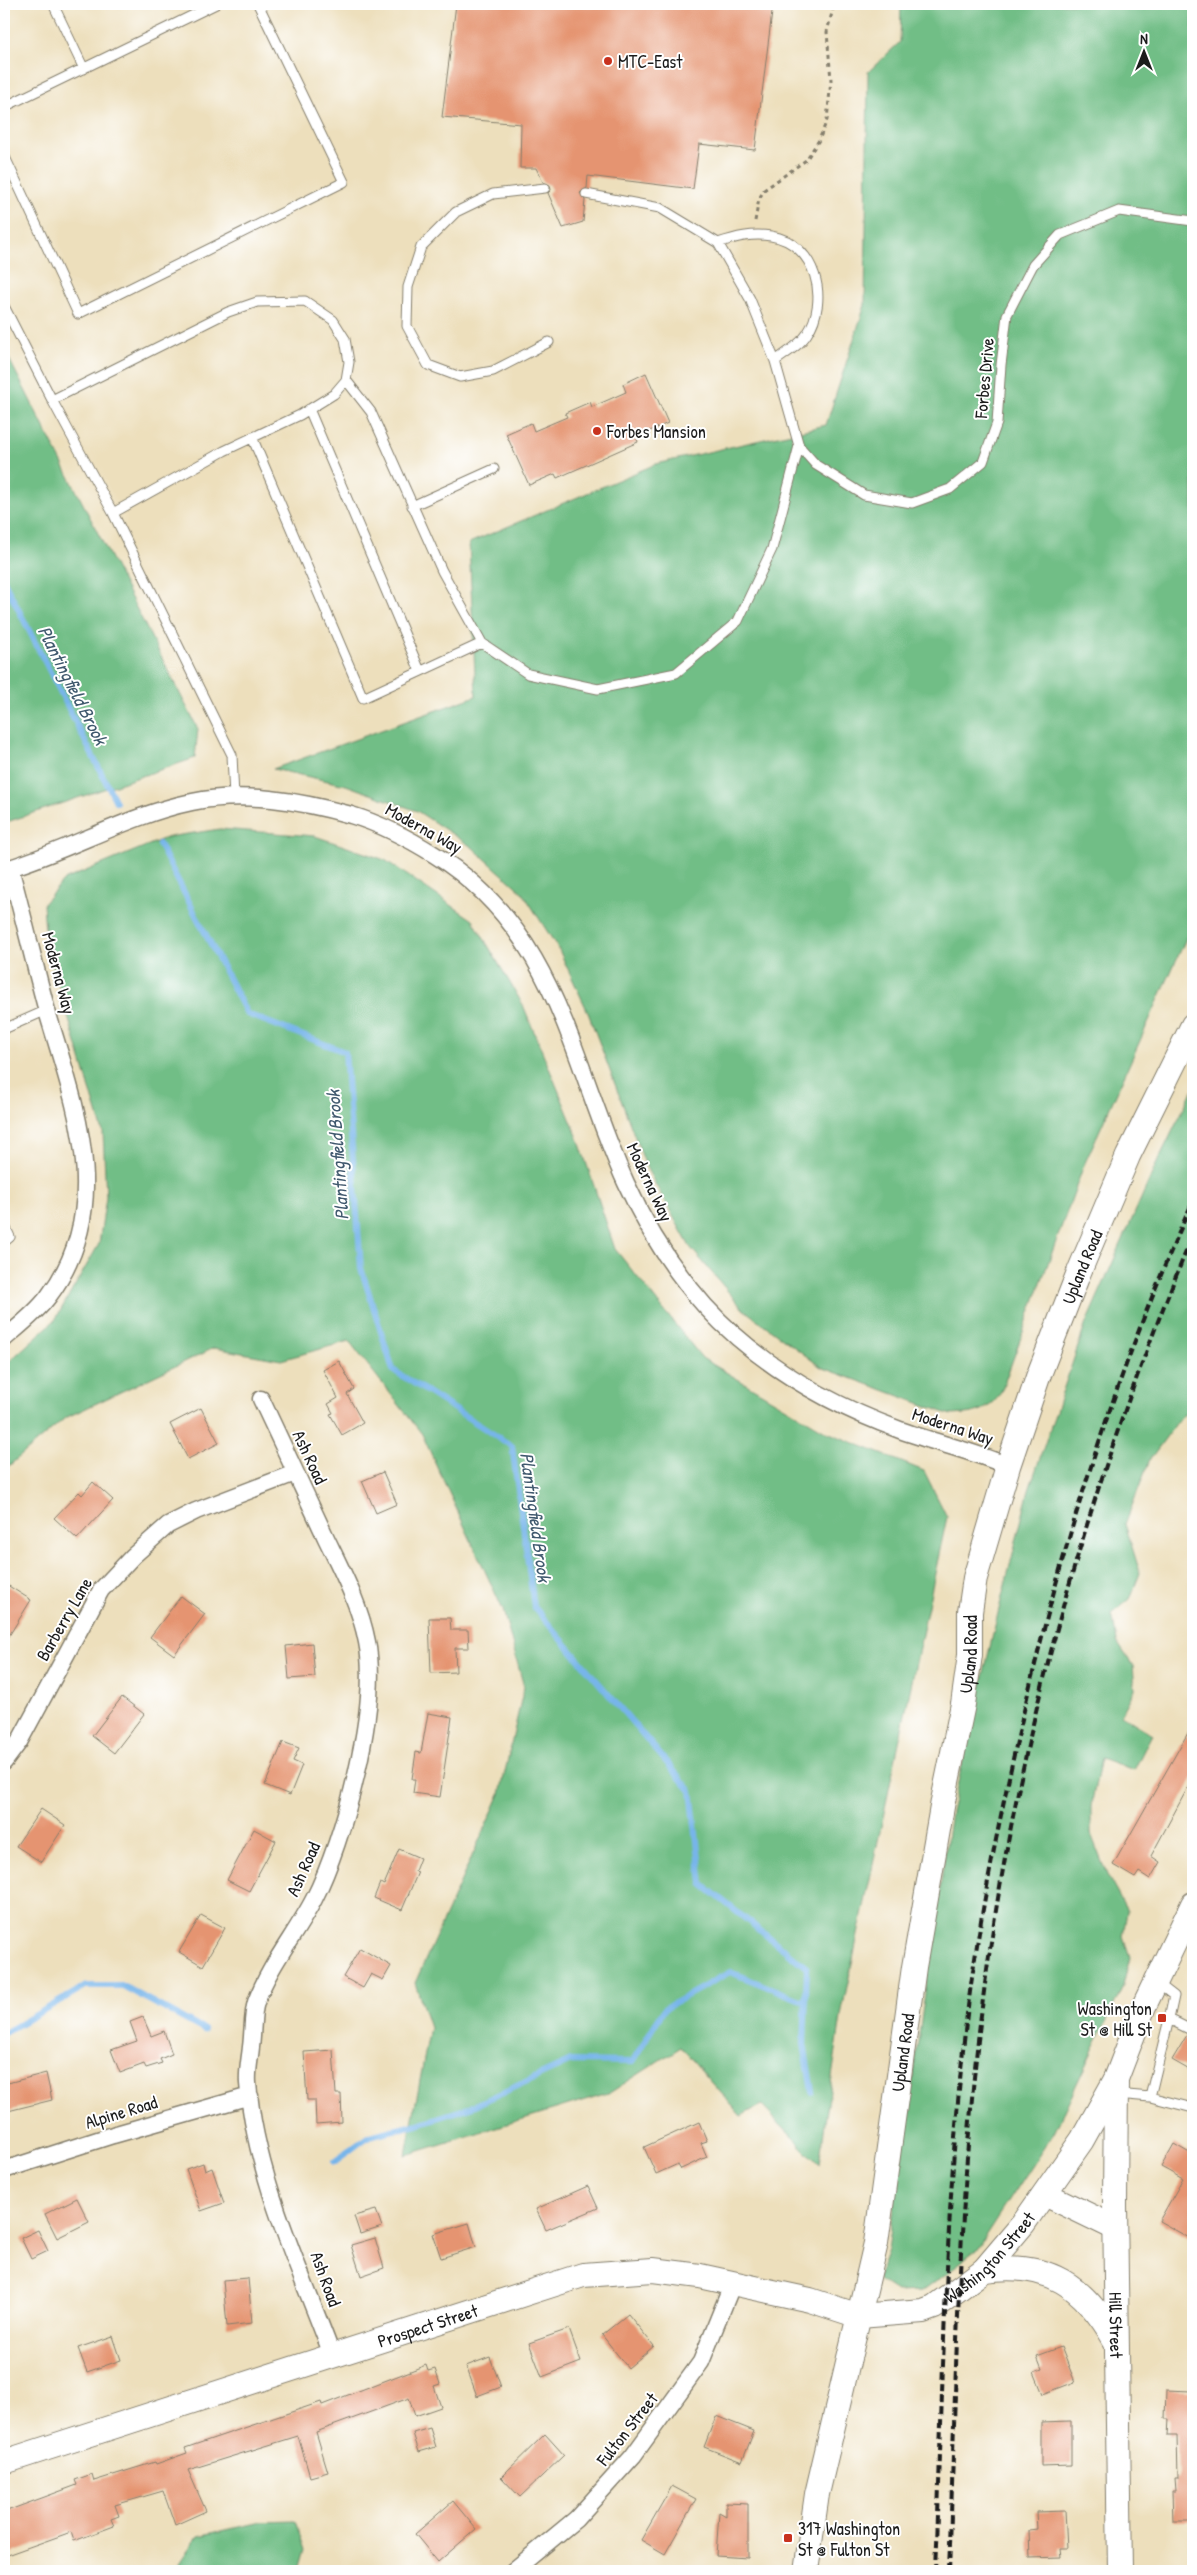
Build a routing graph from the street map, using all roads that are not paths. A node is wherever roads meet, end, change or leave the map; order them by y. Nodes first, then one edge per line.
1 (53, 4) edge
2 (216, 4) edge
3 (258, 4) edge
4 (84, 69) junction
5 (4, 107) edge
6 (4, 155) edge
7 (545, 188) dead end
8 (586, 194) dead end
9 (1193, 221) edge
10 (718, 243) junction
11 (4, 306) edge
12 (549, 342) dead end
13 (775, 361) junction
14 (346, 380) junction
15 (52, 400) junction
16 (309, 409) junction
17 (252, 437) junction
18 (799, 446) junction
19 (494, 469) dead end
20 (412, 506) junction
21 (113, 513) junction
22 (482, 643) junction
23 (420, 671) junction
24 (234, 797) junction
25 (7, 867) edge
26 (47, 1010) junction
27 (1193, 1025) edge
28 (4, 1030) edge
29 (4, 1224) edge
30 (4, 1242) edge
31 (4, 1339) edge
32 (261, 1399) dead end
33 (1008, 1466) junction
34 (295, 1473) junction
35 (4, 1762) edge
36 (1193, 1904) edge
37 (1155, 1982) junction
38 (1169, 2019) junction
39 (1193, 2031) edge
40 (1116, 2087) junction
41 (250, 2096) junction
42 (1150, 2097) junction
43 (1193, 2108) edge
44 (4, 2170) edge
45 (1045, 2194) junction
46 (1115, 2228) junction
47 (984, 2270) junction
48 (732, 2283) junction
49 (859, 2316) junction
50 (1116, 2342) junction
51 (332, 2355) junction
52 (4, 2462) edge
53 (514, 2571) edge
54 (806, 2571) edge
55 (1120, 2571) edge

1 - 4 lane
2 - 4 lane
3 - 6 lane
4 - 5 lane
7 - 12 lane
8 - 10 lane
9 - 18 lane, Forbes Drive
10 - 13 lane
10 - 13 lane
11 - 15 lane
13 - 18 lane
14 - 15 lane
14 - 16 lane
14 - 20 lane
15 - 21 lane
16 - 17 lane
16 - 23 lane
17 - 21 lane
17 - 23 lane
18 - 22 lane
19 - 20 lane
20 - 22 lane
21 - 24 lane
22 - 23 lane
24 - 25 street, Moderna Way
24 - 33 street, Moderna Way
25 - 26 street, Moderna Way
26 - 28 lane
26 - 31 street, Moderna Way
27 - 33 street, Upland Road
29 - 30 lane
32 - 34 street, Ash Road
33 - 49 street, Upland Road
34 - 35 street, Barberry Lane
34 - 41 street, Ash Road
36 - 37 street, Washington Street
37 - 38 lane
37 - 40 street, Washington Street
38 - 39 lane
38 - 42 lane
40 - 42 lane
40 - 45 street, Washington Street
40 - 46 street, Hill Street
41 - 44 street, Alpine Road
41 - 51 street, Ash Road
42 - 43 lane
45 - 46 street
45 - 47 street, Washington Street
46 - 50 street, Hill Street
47 - 49 street, Washington Street
47 - 50 street
48 - 49 street, Prospect Street
48 - 51 street, Prospect Street
48 - 53 street, Fulton Street
49 - 54 street
50 - 55 street, Hill Street
51 - 52 street, Prospect Street

